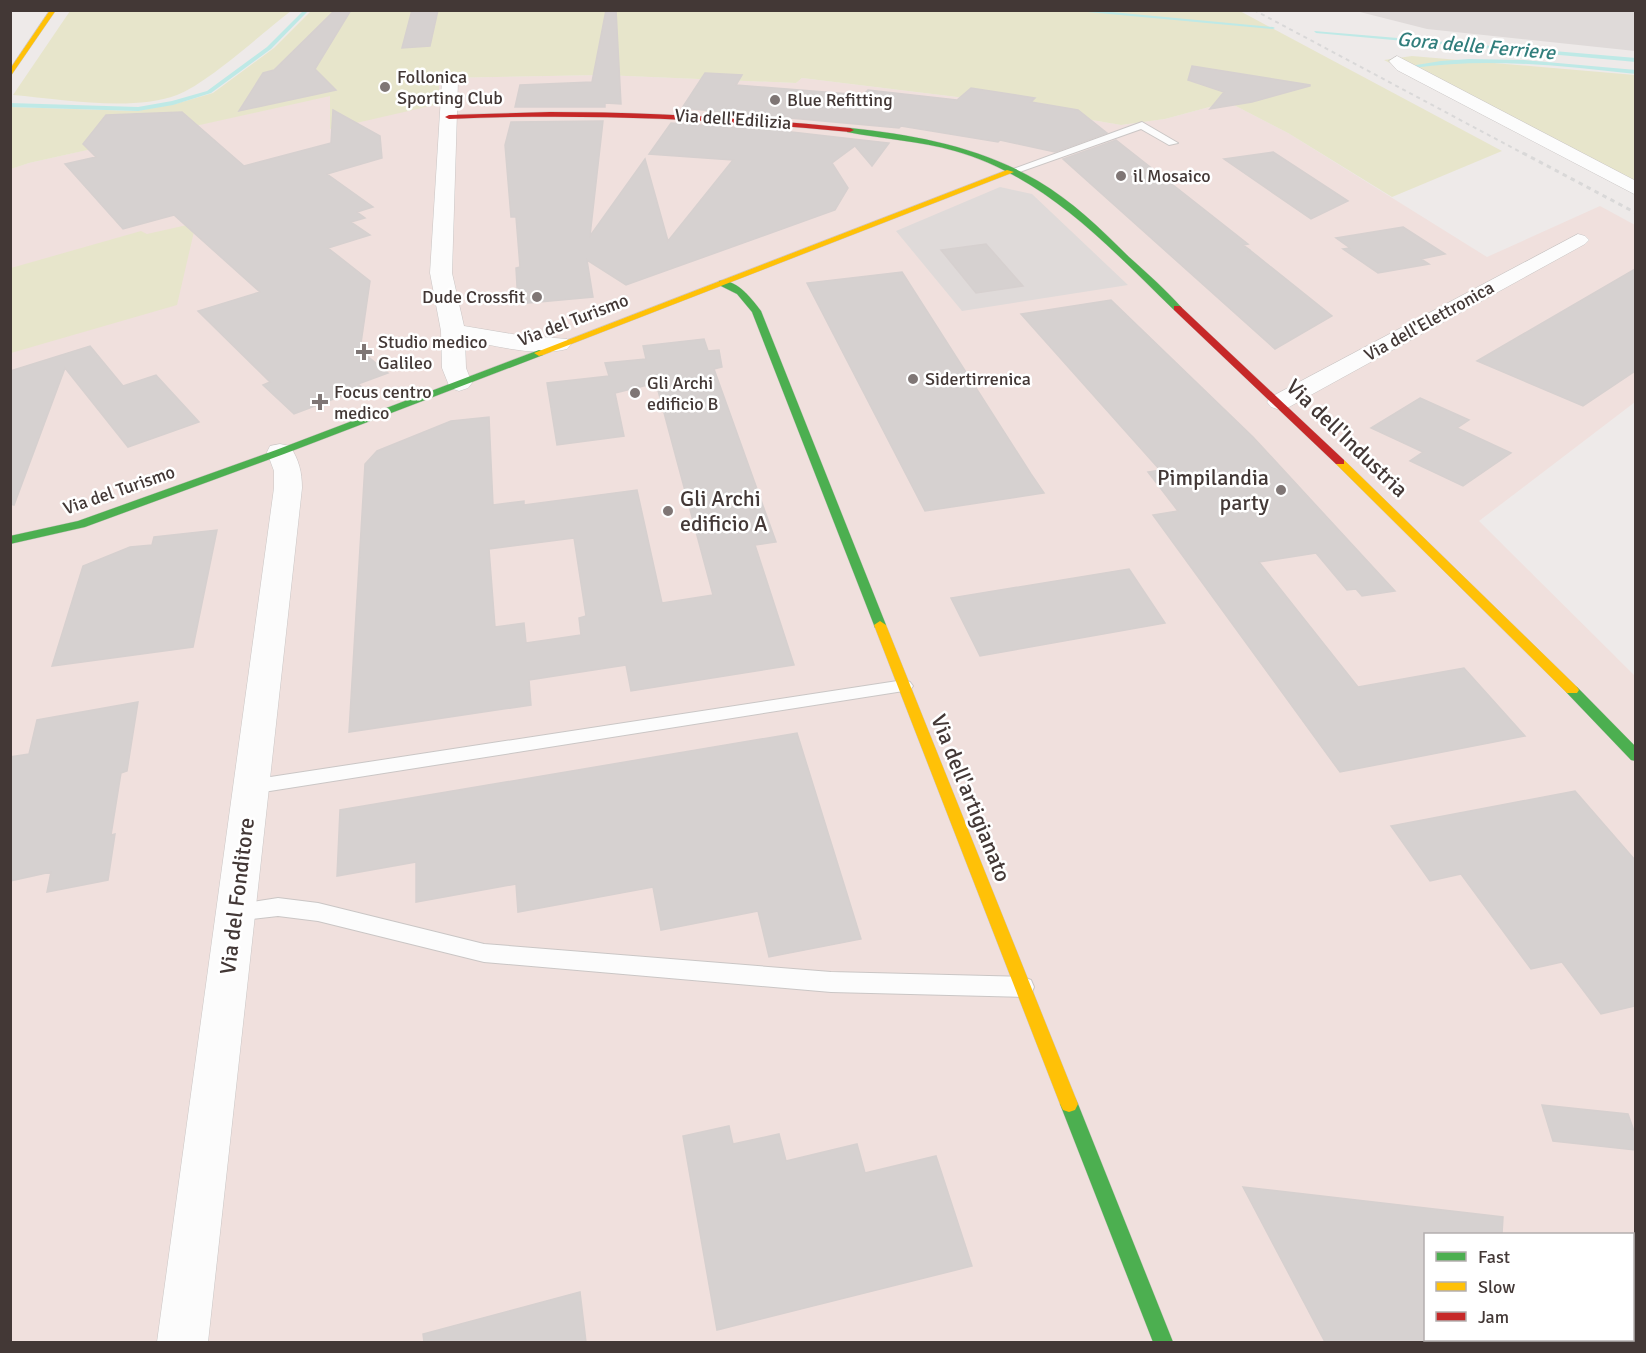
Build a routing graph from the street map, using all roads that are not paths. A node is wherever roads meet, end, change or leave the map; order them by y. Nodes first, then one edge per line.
1 (53, 10) edge
2 (1397, 61) dead end
3 (10, 75) edge
4 (450, 80) dead end
5 (446, 112) junction
6 (1173, 143) dead end
7 (1010, 172) junction
8 (1635, 189) edge
9 (1578, 240) dead end
10 (722, 283) junction
11 (453, 331) junction
12 (559, 344) junction
13 (459, 383) junction
14 (1280, 402) junction
15 (280, 452) junction
16 (10, 540) edge
17 (904, 686) junction
18 (1635, 756) edge
19 (251, 787) junction
20 (235, 912) junction
21 (1023, 987) junction
22 (182, 1342) edge
23 (1164, 1342) edge

1 - 3 street
2 - 8 street
4 - 5 street
5 - 7 street, Via dell'Edilizia
5 - 11 street
6 - 7 lane
7 - 10 street, Via del Turismo
7 - 14 street, Via dell'Industria
9 - 14 street, Via dell'Elettronica
10 - 12 street, Via del Turismo
10 - 17 street, Via dell'artigianato
11 - 12 street
11 - 13 street
12 - 13 street, Via del Turismo
13 - 15 street, Via del Turismo
14 - 18 street, Via dell'Industria
15 - 16 street, Via del Turismo
15 - 19 street, Via del Fonditore
17 - 19 lane
17 - 21 street, Via dell'artigianato
19 - 20 street, Via del Fonditore
20 - 21 lane
20 - 22 street, Via del Fonditore
21 - 23 street, Via dell'artigianato

